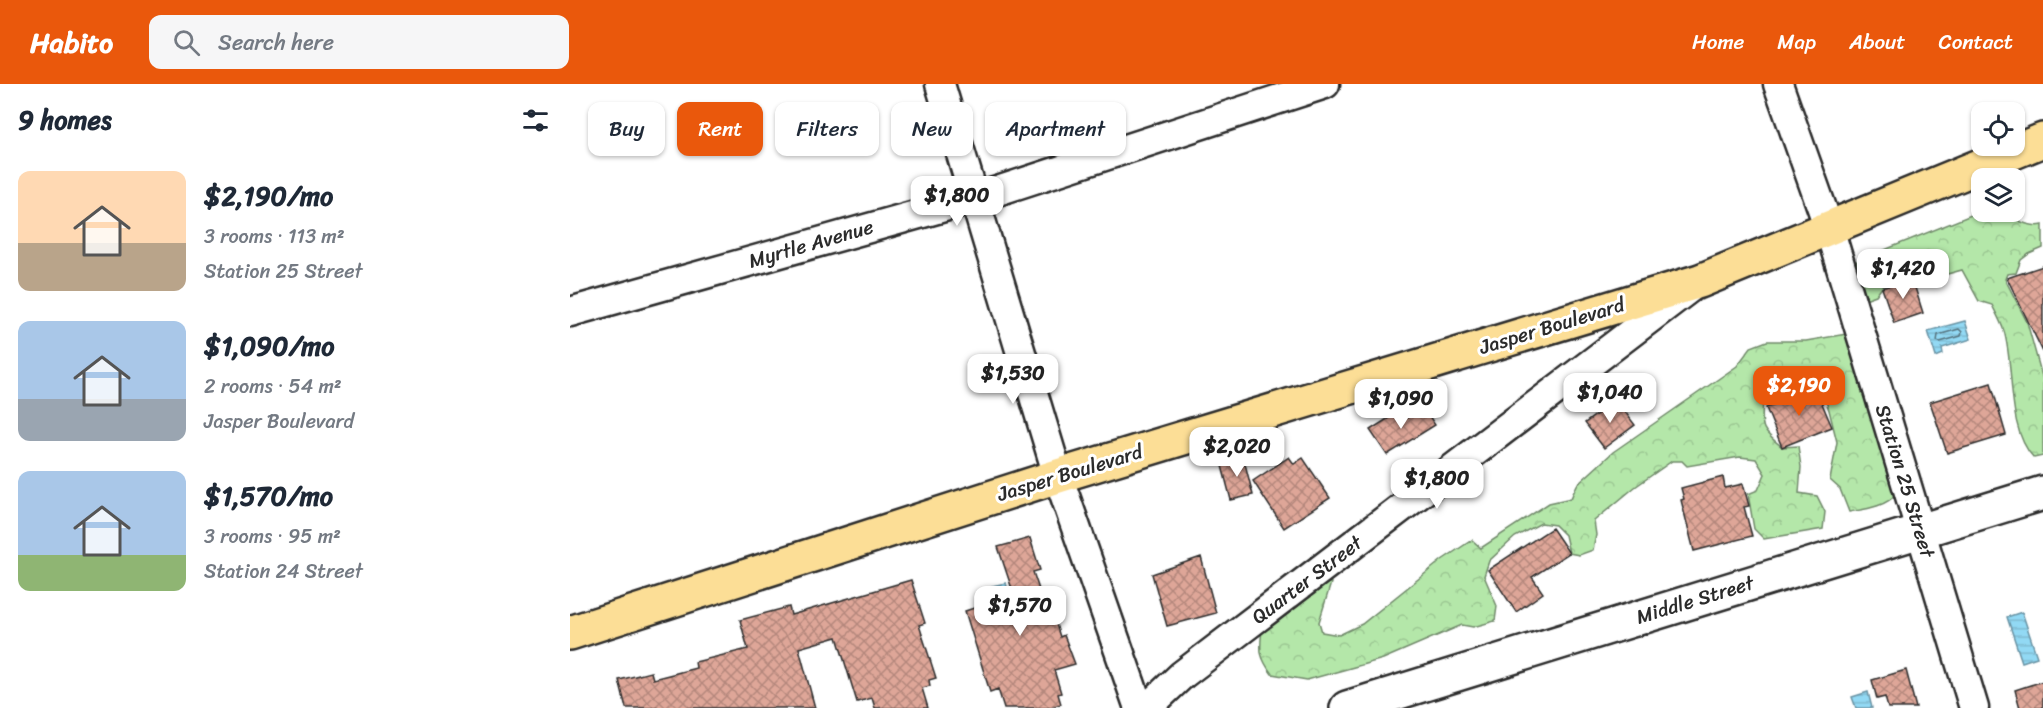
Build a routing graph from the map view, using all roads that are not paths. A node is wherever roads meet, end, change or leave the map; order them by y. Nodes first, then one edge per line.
1 (940, 84) edge
2 (1325, 84) edge
3 (1778, 84) edge
4 (2043, 140) edge
5 (976, 198) junction
6 (1829, 228) junction
7 (1700, 281) junction
8 (570, 312) edge
9 (1058, 476) junction
10 (2043, 493) edge
11 (1920, 530) junction
12 (570, 633) edge
13 (1139, 708) edge
14 (1147, 708) edge
15 (1347, 708) edge
16 (1974, 708) edge

1 - 5 street
2 - 5 street, Myrtle Avenue
3 - 6 street, Station 25 Street
4 - 6 main road, Jasper Boulevard
5 - 8 street, Myrtle Avenue
5 - 9 street
6 - 7 main road, Jasper Boulevard
6 - 11 street, Station 25 Street
7 - 9 main road, Jasper Boulevard
7 - 14 street, Quarter Street
9 - 12 main road, Jasper Boulevard
9 - 13 street
10 - 11 street, Middle Street
11 - 15 street, Middle Street
11 - 16 street, Station 25 Street

